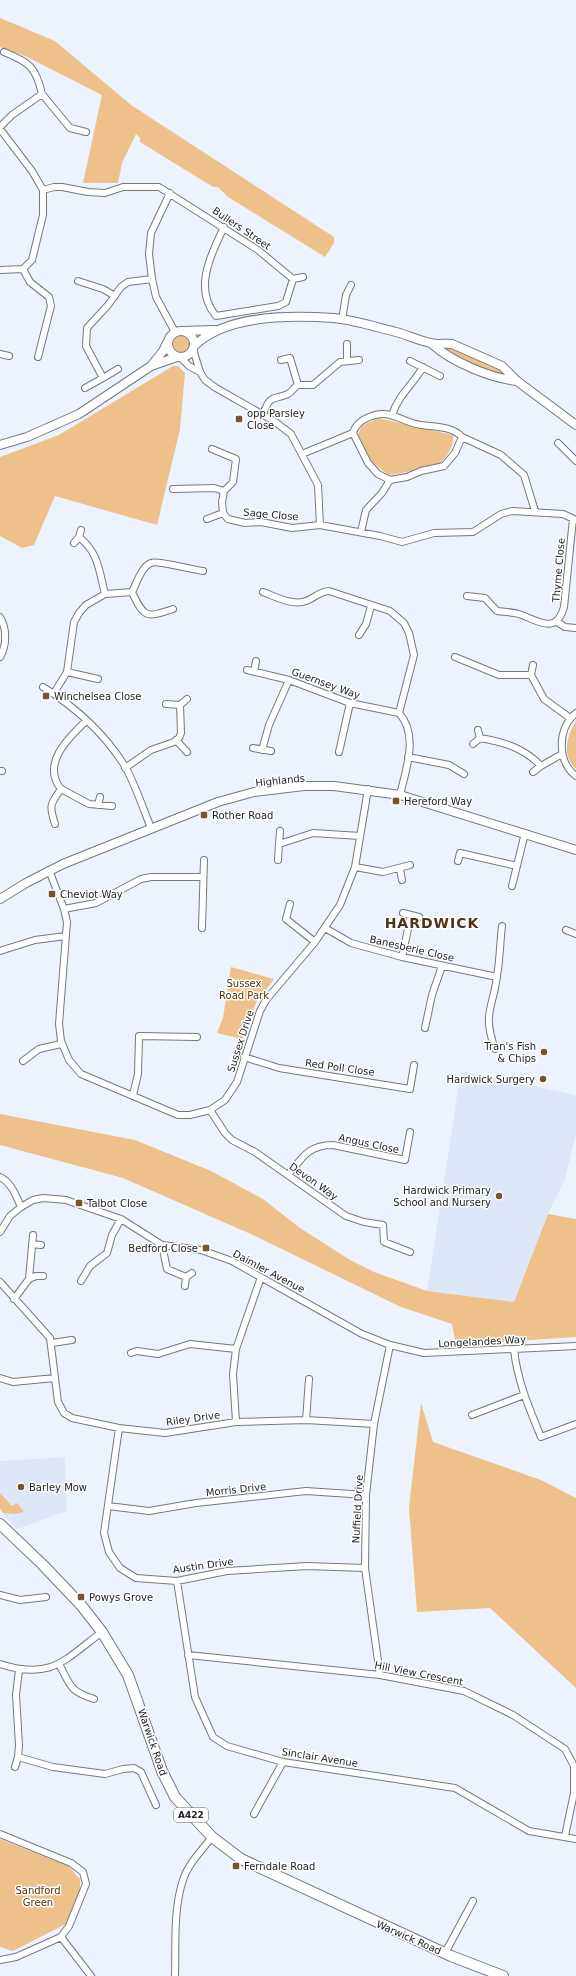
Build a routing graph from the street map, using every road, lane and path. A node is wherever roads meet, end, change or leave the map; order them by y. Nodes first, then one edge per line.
1 (4, 52) dead end
2 (42, 94) junction
3 (1, 132) edge
4 (86, 132) dead end
5 (43, 190) junction
6 (170, 193) junction
7 (224, 227) junction
8 (23, 269) junction
9 (0, 270) edge
10 (303, 277) dead end
11 (152, 279) junction
12 (293, 279) junction
13 (78, 282) dead end
14 (351, 285) dead end
15 (115, 296) junction
16 (342, 320) junction
17 (217, 330) junction
18 (179, 332) junction
19 (168, 341) junction
20 (347, 344) dead end
21 (432, 344) junction
22 (194, 348) junction
23 (0, 354) edge
24 (9, 356) dead end
25 (38, 357) dead end
26 (179, 358) junction
27 (281, 360) dead end
28 (347, 360) junction
29 (359, 360) dead end
30 (410, 361) dead end
31 (151, 366) junction
32 (423, 368) junction
33 (118, 369) dead end
34 (200, 372) junction
35 (440, 376) dead end
36 (103, 378) junction
37 (517, 382) junction
38 (298, 385) junction
39 (85, 388) dead end
40 (262, 414) junction
41 (392, 414) junction
42 (576, 425) edge
43 (353, 433) junction
44 (462, 437) junction
45 (558, 444) dead end
46 (0, 445) edge
47 (212, 449) dead end
48 (302, 454) junction
49 (576, 461) edge
50 (390, 480) junction
51 (172, 489) dead end
52 (224, 491) junction
53 (536, 512) junction
54 (223, 513) junction
55 (207, 519) dead end
56 (575, 519) edge
57 (320, 525) junction
58 (361, 532) junction
59 (74, 543) dead end
60 (203, 571) dead end
61 (132, 592) junction
62 (264, 592) dead end
63 (104, 594) junction
64 (467, 596) dead end
65 (371, 606) junction
66 (173, 609) dead end
67 (0, 617) edge
68 (557, 622) junction
69 (576, 627) edge
70 (359, 636) dead end
71 (0, 657) edge
72 (455, 657) dead end
73 (256, 661) dead end
74 (533, 665) dead end
75 (247, 670) dead end
76 (67, 672) junction
77 (254, 672) junction
78 (530, 675) junction
79 (98, 679) dead end
80 (289, 680) junction
81 (43, 686) dead end
82 (54, 694) junction
83 (187, 699) dead end
84 (350, 703) junction
85 (166, 704) dead end
86 (180, 705) junction
87 (399, 713) junction
88 (576, 713) edge
89 (570, 718) junction
90 (86, 720) junction
91 (478, 730) dead end
92 (480, 738) junction
93 (176, 740) junction
94 (473, 744) dead end
95 (253, 748) dead end
96 (262, 750) junction
97 (271, 751) dead end
98 (187, 752) dead end
99 (339, 752) dead end
100 (562, 754) junction
101 (408, 757) junction
102 (541, 766) junction
103 (125, 768) junction
104 (533, 772) dead end
105 (464, 774) dead end
106 (576, 776) edge
107 (61, 789) junction
108 (368, 789) junction
109 (400, 795) junction
110 (100, 796) dead end
111 (98, 805) junction
112 (112, 806) dead end
113 (55, 824) dead end
114 (151, 828) junction
115 (280, 831) dead end
116 (525, 833) junction
117 (360, 836) junction
118 (279, 844) junction
119 (576, 850) edge
120 (204, 860) dead end
121 (278, 860) dead end
122 (458, 861) dead end
123 (410, 865) dead end
124 (517, 866) junction
125 (355, 867) junction
126 (400, 869) junction
127 (49, 870) junction
128 (203, 877) junction
129 (402, 880) dead end
130 (512, 886) dead end
131 (0, 899) edge
132 (290, 904) dead end
133 (64, 909) junction
134 (403, 913) dead end
135 (411, 915) junction
136 (419, 917) dead end
137 (502, 926) dead end
138 (202, 928) dead end
139 (326, 928) junction
140 (566, 930) dead end
141 (576, 934) edge
142 (66, 936) junction
143 (315, 942) junction
144 (0, 951) edge
145 (402, 957) junction
146 (442, 966) junction
147 (497, 977) junction
148 (425, 1028) dead end
149 (197, 1037) dead end
150 (62, 1044) junction
151 (495, 1049) dead end
152 (244, 1057) junction
153 (23, 1061) dead end
154 (414, 1064) dead end
155 (133, 1095) junction
156 (210, 1110) junction
157 (410, 1132) dead end
158 (288, 1175) junction
159 (0, 1177) edge
160 (21, 1207) junction
161 (121, 1219) junction
162 (0, 1232) edge
163 (33, 1235) dead end
164 (32, 1244) junction
165 (162, 1244) junction
166 (41, 1245) dead end
167 (410, 1252) dead end
168 (192, 1273) dead end
169 (43, 1276) dead end
170 (186, 1277) junction
171 (261, 1277) junction
172 (29, 1279) junction
173 (81, 1281) dead end
174 (0, 1282) edge
175 (184, 1286) dead end
176 (14, 1299) junction
177 (72, 1340) dead end
178 (52, 1343) junction
179 (390, 1345) junction
180 (576, 1346) edge
181 (236, 1349) junction
182 (514, 1349) junction
183 (131, 1353) dead end
184 (0, 1378) edge
185 (55, 1378) junction
186 (309, 1379) dead end
187 (524, 1395) junction
188 (472, 1415) dead end
189 (306, 1420) junction
190 (236, 1422) junction
191 (374, 1424) junction
192 (576, 1424) edge
193 (119, 1428) junction
194 (366, 1495) junction
195 (108, 1506) junction
196 (0, 1524) edge
197 (365, 1568) junction
198 (177, 1581) junction
199 (0, 1595) edge
200 (46, 1597) dead end
201 (102, 1632) junction
202 (188, 1655) junction
203 (0, 1664) edge
204 (59, 1664) junction
205 (19, 1670) junction
206 (380, 1674) junction
207 (94, 1699) dead end
208 (18, 1757) junction
209 (283, 1762) junction
210 (15, 1767) dead end
211 (105, 1774) junction
212 (106, 1781) dead end
213 (156, 1805) dead end
214 (254, 1814) dead end
215 (0, 1834) edge
216 (565, 1836) junction
217 (212, 1837) junction
218 (576, 1839) edge
219 (473, 1901) dead end
220 (61, 1937) junction
221 (445, 1953) junction
222 (0, 1960) edge
223 (91, 1976) edge
224 (175, 1976) edge
225 (500, 1976) edge

1 - 2 street
2 - 3 street
2 - 4 street
3 - 5 street
5 - 6 street, Bullers Street
5 - 8 street
6 - 7 street, Bullers Street
6 - 11 street
7 - 12 street, Bullers Street
7 - 12 street
8 - 9 street
8 - 25 street
10 - 12 street
11 - 15 street
11 - 18 street
13 - 15 street
14 - 16 street
15 - 36 street
16 - 17 street
16 - 21 street
17 - 18 street
17 - 22 street
18 - 19 street
18 - 22 street
19 - 26 street
19 - 31 street
20 - 28 street
21 - 37 street
21 - 37 street
22 - 26 street
22 - 34 street
23 - 24 street
26 - 31 street
26 - 34 street
27 - 38 street
28 - 29 street
28 - 38 street
30 - 32 street
31 - 46 street
32 - 35 street
32 - 41 street
33 - 36 street
34 - 40 street
36 - 39 street
37 - 42 street
38 - 40 street
40 - 48 street
41 - 43 street
41 - 44 street
43 - 48 street
43 - 50 street
44 - 50 street
44 - 53 street
45 - 49 street
47 - 52 street
48 - 57 street
50 - 58 street
51 - 52 street
52 - 54 street
53 - 56 street, Sage Close
53 - 58 street, Sage Close
54 - 55 street
54 - 57 street, Sage Close
56 - 68 street, Thyme Close
57 - 58 street, Sage Close
59 - 63 street
60 - 61 street
61 - 63 street
61 - 66 street
62 - 65 street
63 - 76 street
64 - 68 street
65 - 70 street
65 - 87 street
67 - 71 street
68 - 69 street
72 - 78 street
73 - 77 street
74 - 78 street
75 - 77 street, Guernsey Way
76 - 79 street
76 - 82 street
77 - 80 street, Guernsey Way
78 - 89 street
80 - 84 street, Guernsey Way
80 - 96 street
81 - 82 street
82 - 90 street
83 - 86 street
84 - 87 street, Guernsey Way
84 - 99 street
85 - 86 street
86 - 93 street
87 - 101 street
88 - 89 street
89 - 100 street
90 - 103 street
90 - 107 street
91 - 92 street
92 - 94 street
92 - 102 street
93 - 98 street
93 - 103 street
95 - 96 street
96 - 97 street
100 - 102 street
100 - 106 street
101 - 105 street
101 - 109 street
102 - 104 street
103 - 114 street
107 - 111 street
107 - 113 street
108 - 109 street, Highlands
108 - 114 street, Highlands
108 - 117 street, Sussex Drive
109 - 116 street, Highlands
110 - 111 street
111 - 112 street
114 - 127 street, Highlands
115 - 118 street
116 - 119 street, Highlands
116 - 124 street
117 - 118 street
117 - 125 street, Sussex Drive
118 - 121 street
120 - 128 street
122 - 124 street
123 - 126 street
124 - 130 street
125 - 126 street
125 - 139 street, Sussex Drive
126 - 129 street
127 - 131 street, Highlands
127 - 133 street, Sussex Drive
128 - 133 street
128 - 138 street
132 - 143 street
133 - 142 street, Sussex Drive
134 - 135 street
135 - 136 street
135 - 145 street
137 - 147 street
139 - 143 street, Sussex Drive
139 - 145 street, Banesberie Close
140 - 141 street
142 - 144 street
142 - 150 street, Sussex Drive
143 - 152 street, Sussex Drive
145 - 146 street, Banesberie Close
146 - 147 street, Banesberie Close
146 - 148 street
147 - 151 street
149 - 155 street
150 - 153 street
150 - 155 street, Sussex Drive
152 - 154 street, Red Poll Close
152 - 156 street, Sussex Drive
155 - 156 street, Sussex Drive
156 - 158 street, Devon Way
157 - 158 street, Angus Close
158 - 167 street, Devon Way
159 - 160 street
160 - 161 street, Daimler Avenue
160 - 162 street
161 - 165 street, Daimler Avenue
161 - 173 street
163 - 164 street
164 - 166 street
164 - 172 street
165 - 170 street
165 - 171 street, Daimler Avenue
168 - 170 street
169 - 172 street
170 - 175 street
171 - 179 street, Daimler Avenue
171 - 181 street
172 - 176 street
174 - 176 street, Riley Drive
176 - 178 street, Riley Drive
177 - 178 street
178 - 185 street, Riley Drive
179 - 182 street, Longelandes Way
179 - 191 street, Nuffield Drive
180 - 182 street, Longelandes Way
181 - 183 street
181 - 190 street
182 - 187 street
184 - 185 street
185 - 193 street, Riley Drive
186 - 189 street
187 - 188 street
187 - 192 street
189 - 190 street, Riley Drive
189 - 191 street, Riley Drive
190 - 193 street, Riley Drive
191 - 194 street, Nuffield Drive
193 - 195 street, Austin Drive
194 - 195 street, Morris Drive
194 - 197 street, Nuffield Drive
195 - 198 street, Austin Drive
196 - 201 main road, Warwick Road / A422
197 - 198 street, Austin Drive
197 - 206 street, Nuffield Drive
198 - 202 street, Sinclair Avenue
199 - 200 street
201 - 204 street
201 - 217 main road, Warwick Road / A422
202 - 206 street, Hill View Crescent
202 - 209 street, Sinclair Avenue
203 - 205 street
204 - 205 street
204 - 207 street
205 - 208 street
206 - 216 street, Hill View Crescent
208 - 210 street
208 - 211 street
209 - 214 street
209 - 216 street, Sinclair Avenue
211 - 212 street
211 - 213 street
215 - 220 street
216 - 218 street, Sinclair Avenue
217 - 221 main road, Warwick Road / A422
217 - 224 street
219 - 221 street
220 - 222 street
220 - 223 street
221 - 225 main road, Warwick Road / A422

